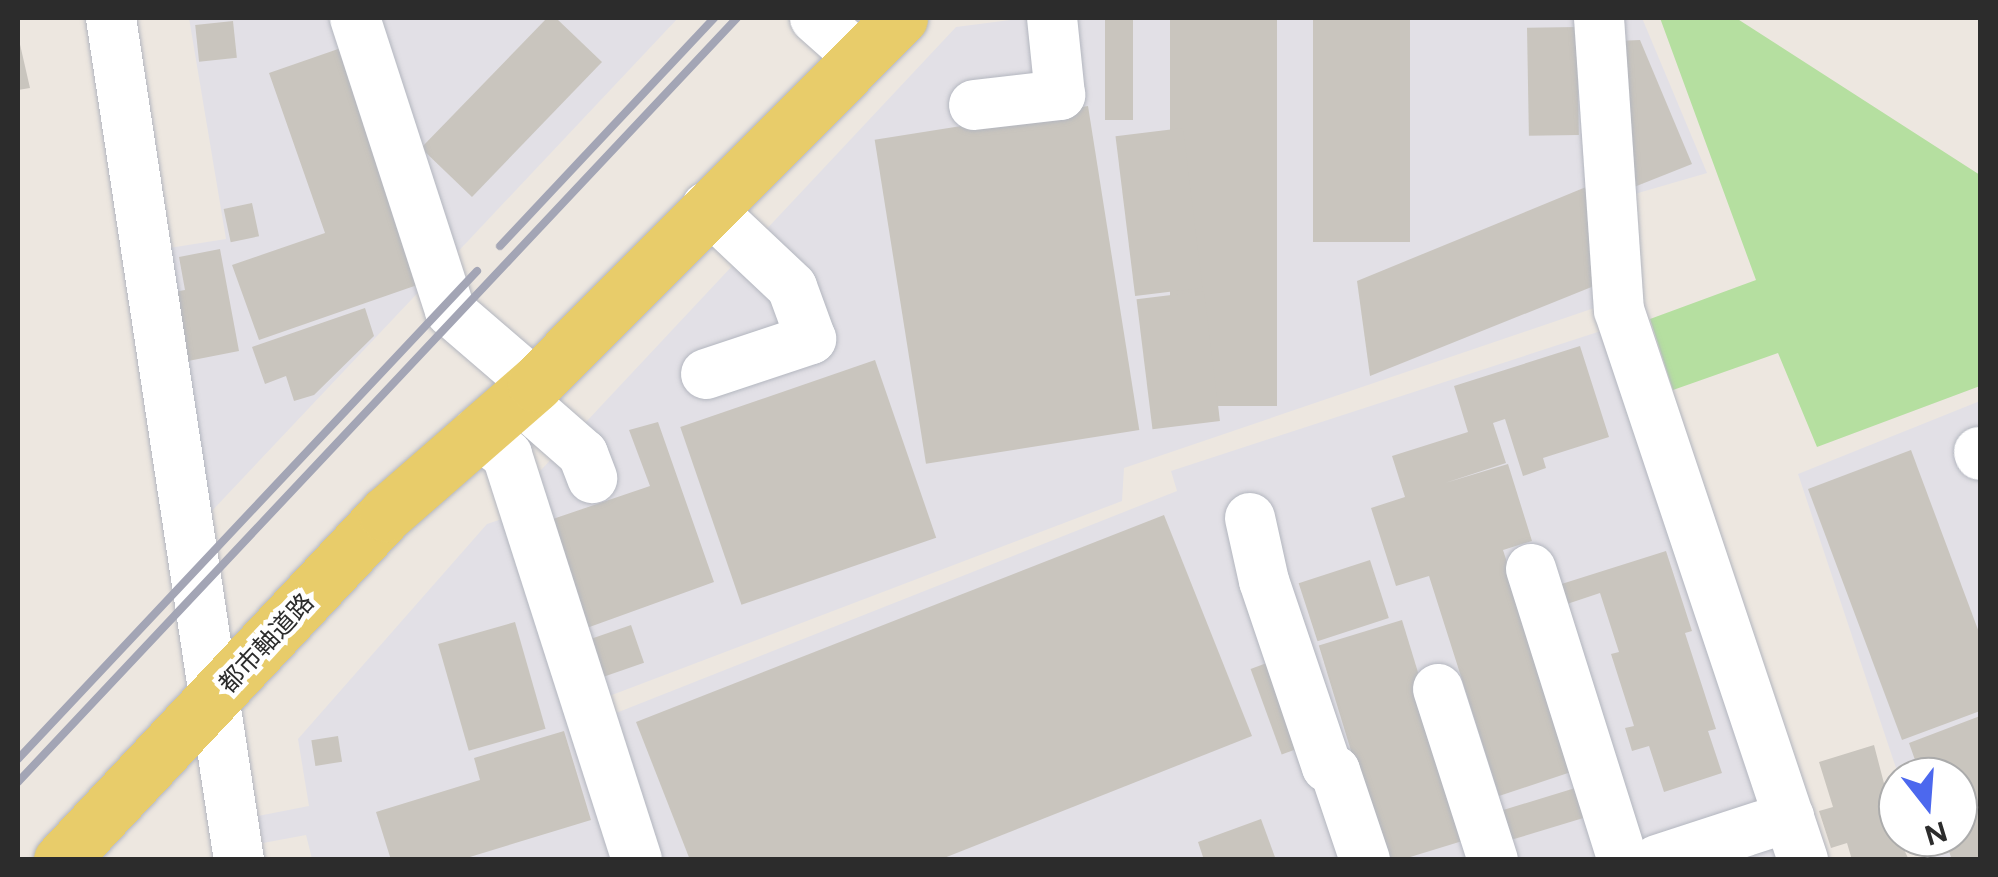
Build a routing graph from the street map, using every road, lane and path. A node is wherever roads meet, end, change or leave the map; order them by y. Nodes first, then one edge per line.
1 (111, 18) edge
2 (355, 18) edge
3 (815, 18) edge
4 (900, 18) edge
5 (1052, 18) edge
6 (1599, 18) edge
7 (861, 59) junction
8 (974, 104) dead end
9 (707, 207) junction
10 (706, 374) dead end
11 (527, 390) junction
12 (476, 433) junction
13 (592, 478) dead end
14 (1250, 518) dead end
15 (1531, 569) dead end
16 (1438, 689) dead end
17 (218, 716) junction
18 (1796, 838) edge
19 (61, 860) edge
20 (108, 860) edge
21 (239, 860) edge
22 (636, 860) edge
23 (1365, 860) edge
24 (1493, 860) edge
25 (1600, 860) edge
26 (1622, 860) edge
27 (1657, 860) edge

1 - 17 street
2 - 11 street
3 - 7 street
4 - 7 main road, 都市軸道路
5 - 8 street
6 - 18 street
7 - 9 main road, 都市軸道路
9 - 10 street
9 - 11 main road, 都市軸道路
11 - 12 main road, 都市軸道路
11 - 13 street
12 - 17 main road, 都市軸道路
12 - 22 street
14 - 23 street
15 - 26 street
16 - 24 street
17 - 19 main road, 都市軸道路
17 - 20 main road, 都市軸道路
17 - 21 street
18 - 27 street
25 - 26 street

